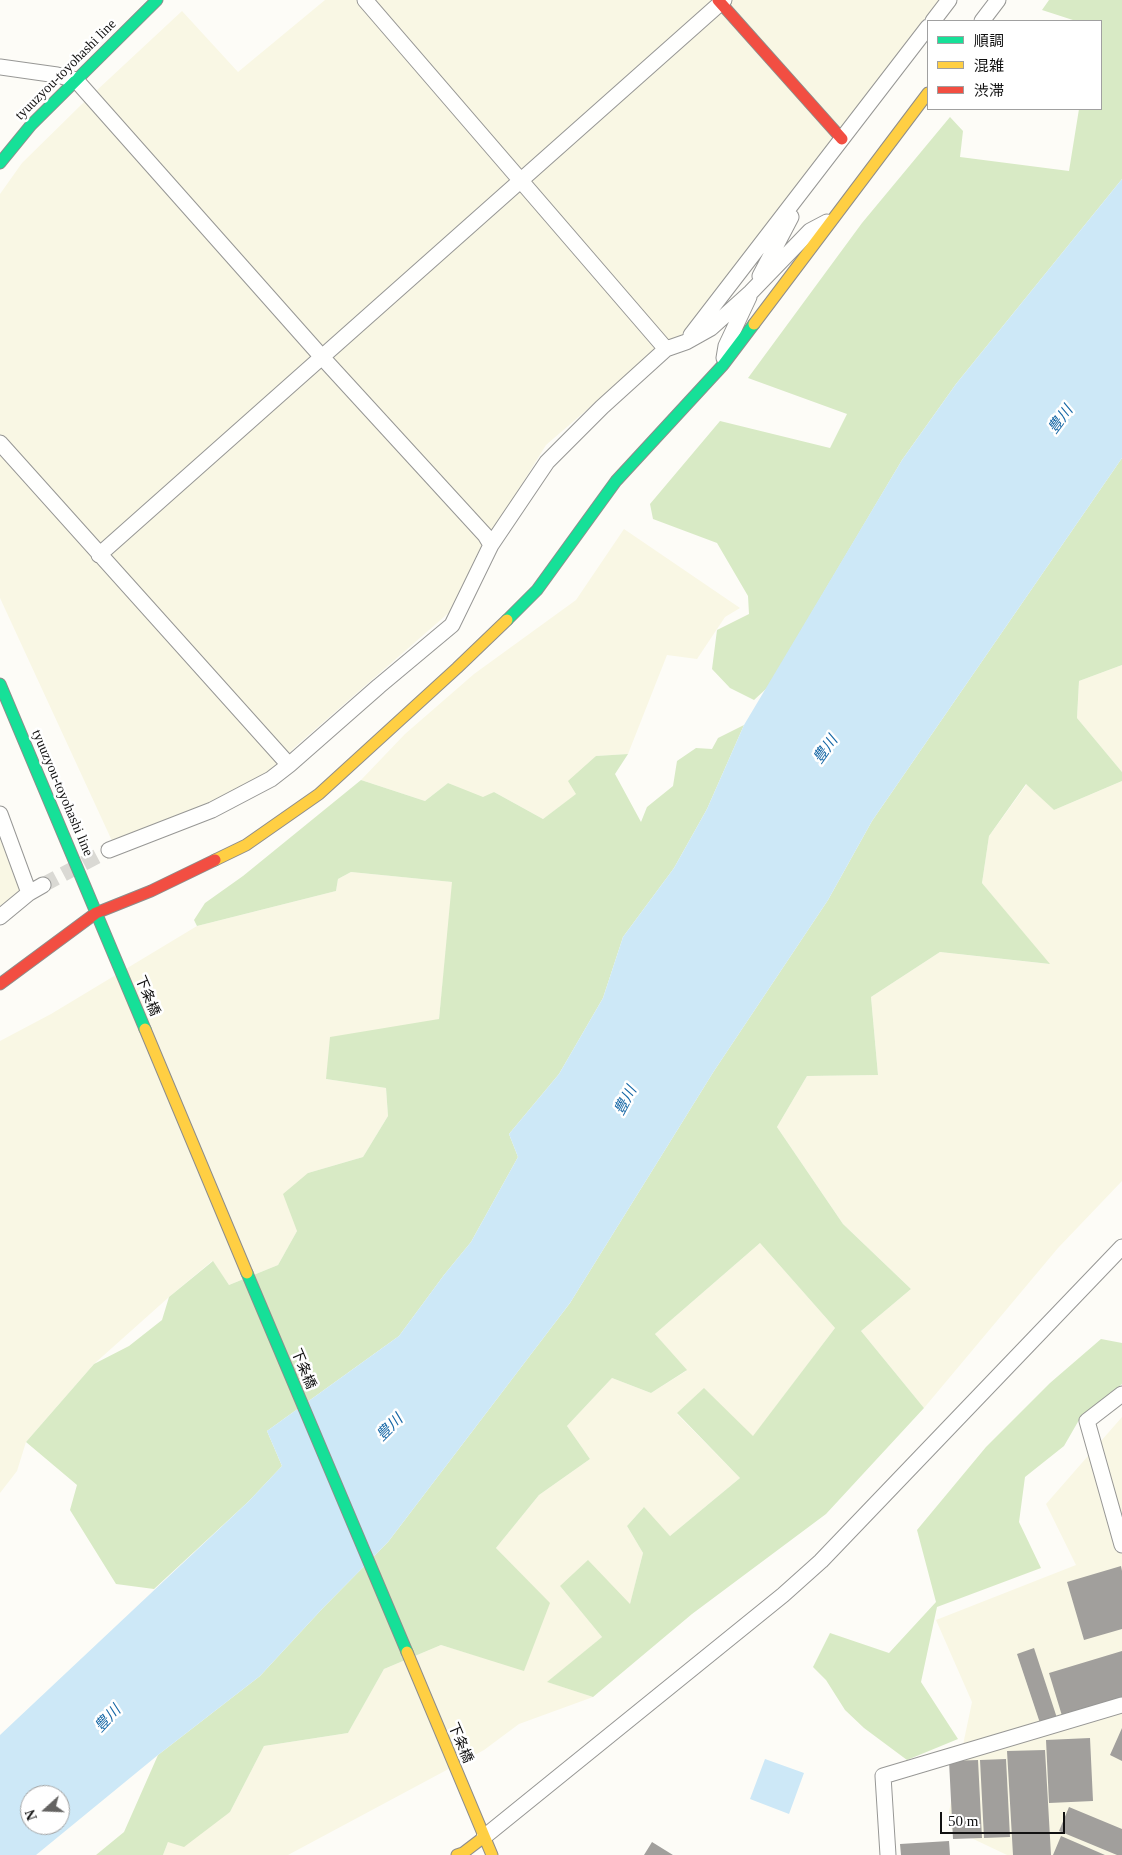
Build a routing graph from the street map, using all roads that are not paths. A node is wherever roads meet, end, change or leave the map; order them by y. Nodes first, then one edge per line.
1 (157, 0) edge
2 (365, 0) edge
3 (949, 0) edge
4 (998, 0) edge
5 (721, 1) edge
6 (934, 20) edge
7 (983, 20) edge
8 (927, 28) edge
9 (0, 67) edge
10 (76, 80) junction
11 (927, 94) edge
12 (842, 139) junction
13 (0, 164) edge
14 (811, 179) junction
15 (520, 180) junction
16 (835, 218) junction
17 (751, 292) junction
18 (686, 342) junction
19 (666, 348) junction
20 (321, 356) junction
21 (724, 365) junction
22 (0, 443) edge
23 (491, 545) junction
24 (99, 555) junction
25 (0, 684) edge
26 (289, 765) junction
27 (0, 814) edge
28 (109, 850) tunnel mouth
29 (43, 886) tunnel mouth
30 (29, 893) junction
31 (96, 913) junction
32 (0, 917) edge
33 (0, 984) edge
34 (1122, 1247) edge
35 (1122, 1394) edge
36 (1122, 1545) edge
37 (1122, 1705) edge
38 (484, 1837) junction
39 (457, 1855) edge
40 (492, 1855) edge
41 (888, 1855) edge

1 - 10 main road, tyuuzyou-toyohashi line
2 - 15 street
3 - 6 street
4 - 7 street
5 - 12 main road
5 - 15 street
8 - 12 street
9 - 10 street
10 - 13 main road, tyuuzyou-toyohashi line
10 - 20 street
11 - 16 main road
12 - 14 street
14 - 17 street
14 - 18 street
15 - 19 street
15 - 20 street
16 - 17 street
16 - 21 main road
17 - 18 street
17 - 21 street
18 - 19 street
19 - 23 street
20 - 23 street
20 - 24 street
21 - 31 main road
22 - 24 street
23 - 26 street
24 - 26 street
25 - 31 main road, tyuuzyou-toyohashi line
26 - 28 street
27 - 30 street
29 - 30 street
30 - 32 street
31 - 33 main road
31 - 38 main road, 下条橋
34 - 38 street
35 - 36 street
37 - 41 street
38 - 39 main road
38 - 40 main road, 下条橋

